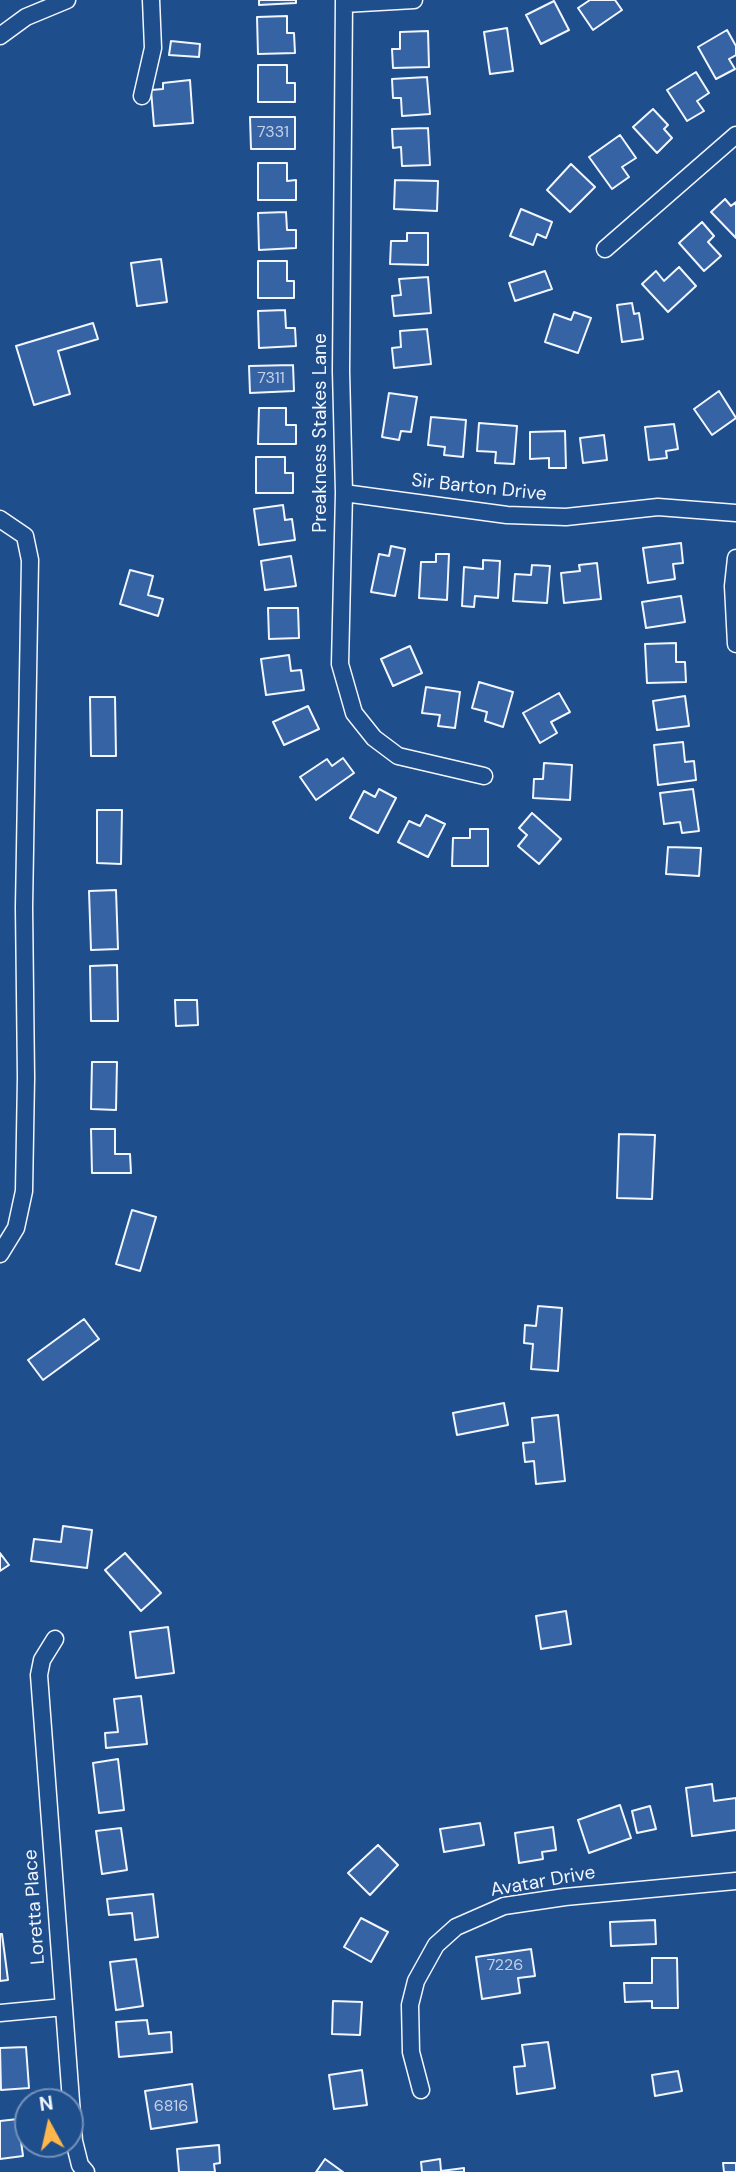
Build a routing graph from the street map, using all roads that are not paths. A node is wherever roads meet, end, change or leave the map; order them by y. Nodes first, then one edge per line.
1 (67, 0) edge
2 (151, 0) edge
3 (414, 0) edge
4 (344, 2) edge
5 (0, 36) edge
6 (142, 96) dead end
7 (736, 135) edge
8 (605, 249) dead end
9 (344, 494) junction
10 (736, 513) edge
11 (0, 519) edge
12 (736, 558) edge
13 (736, 644) edge
14 (484, 776) dead end
15 (0, 1254) edge
16 (55, 1639) dead end
17 (736, 1881) edge
18 (64, 2007) junction
19 (0, 2013) edge
20 (421, 2090) dead end
21 (86, 2172) edge

1 - 5 street
2 - 6 street
3 - 4 street
4 - 9 street, Preakness Stakes Lane
7 - 8 street
9 - 10 street, Sir Barton Drive
9 - 14 street, Preakness Stakes Lane
11 - 15 street
12 - 13 street
16 - 18 street, Loretta Place
17 - 20 street, Avatar Drive
18 - 19 street
18 - 21 street, Loretta Place

